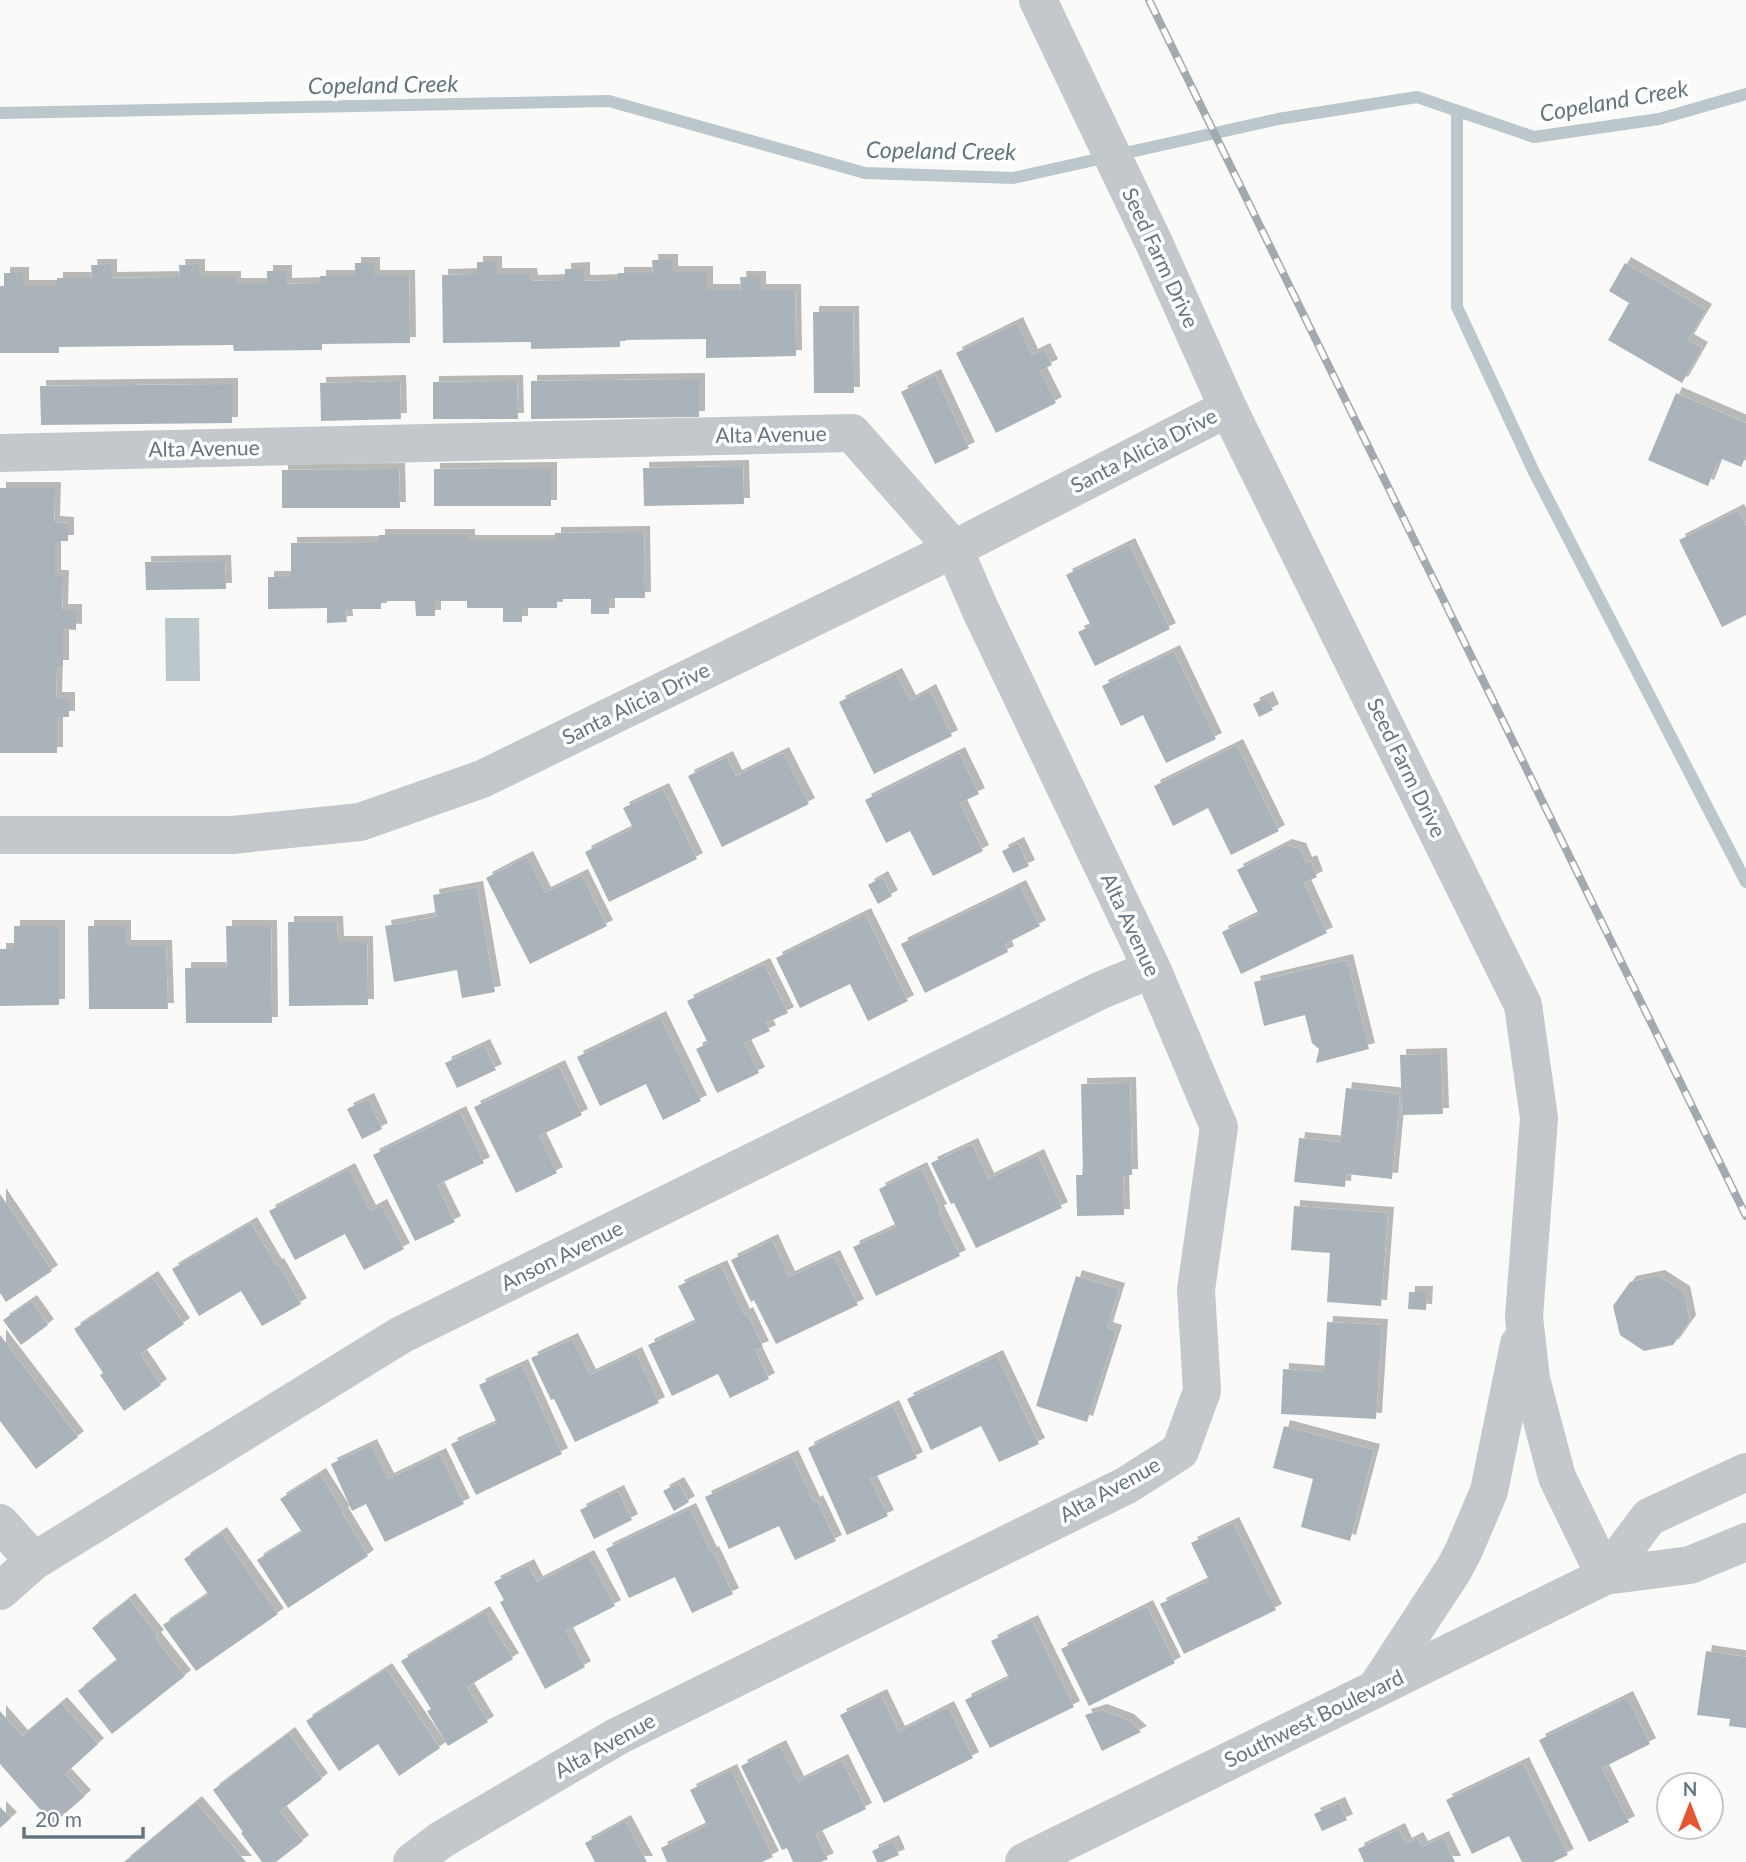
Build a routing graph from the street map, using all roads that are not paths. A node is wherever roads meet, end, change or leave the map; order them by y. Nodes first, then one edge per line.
1 (1038, 0) edge
2 (1228, 408) junction
3 (0, 453) edge
4 (954, 549) junction
5 (0, 835) edge
6 (1152, 969) junction
7 (1524, 1318) junction
8 (1746, 1472) edge
9 (0, 1523) edge
10 (1746, 1542) edge
11 (34, 1561) junction
12 (1605, 1576) junction
13 (0, 1591) edge
14 (1375, 1689) junction
15 (412, 1862) edge
16 (1024, 1862) edge

1 - 2 street, Seed Farm Drive
2 - 4 street, Santa Alicia Drive
2 - 7 street, Seed Farm Drive
3 - 4 street, Alta Avenue
4 - 5 street, Santa Alicia Drive
4 - 6 street, Alta Avenue
6 - 11 street, Anson Avenue
6 - 15 street, Alta Avenue
7 - 12 street, Seed Farm Drive
7 - 14 street
8 - 12 street, Southwest Boulevard
9 - 11 street
10 - 12 street, Southwest Boulevard
11 - 13 street, Anson Avenue
12 - 14 street, Southwest Boulevard
14 - 16 street, Southwest Boulevard

